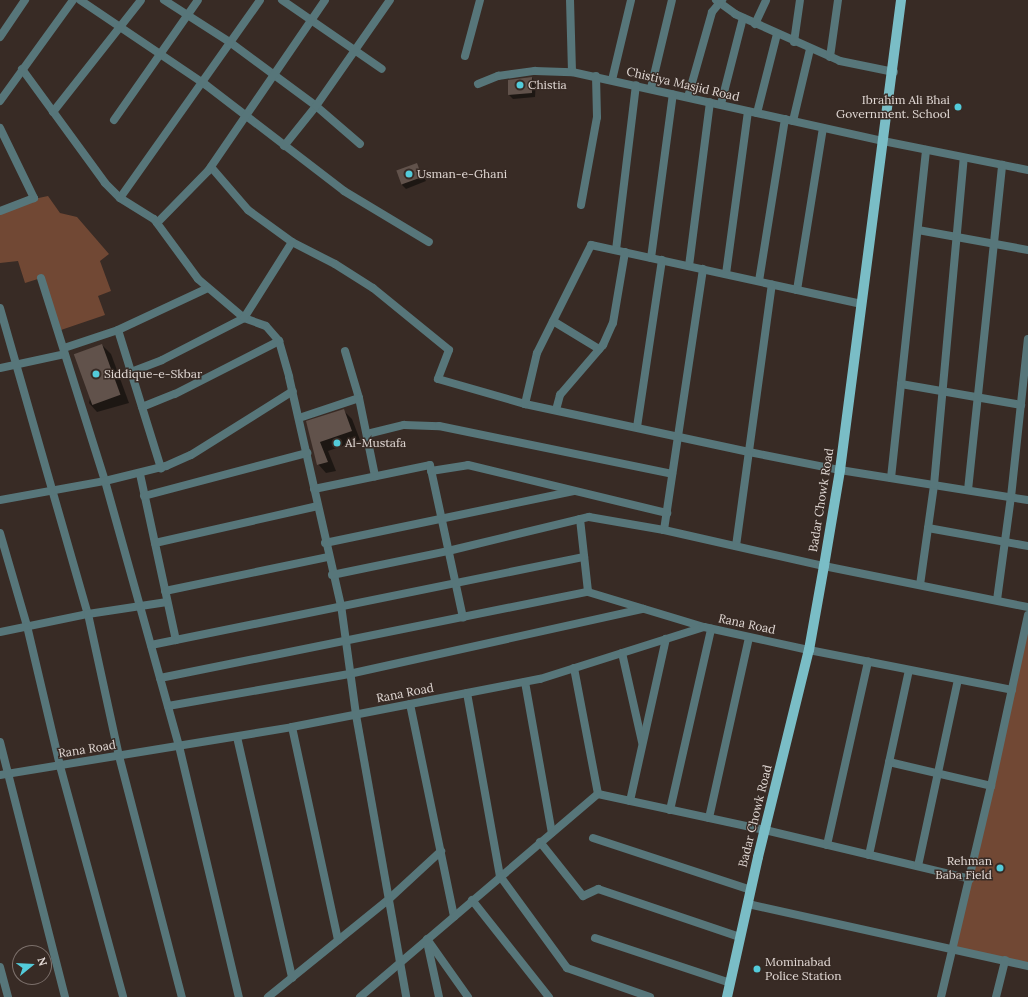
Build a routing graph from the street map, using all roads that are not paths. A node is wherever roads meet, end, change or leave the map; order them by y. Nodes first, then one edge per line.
1 (25, 0) edge
2 (73, 0) edge
3 (80, 0) edge
4 (142, 0) edge
5 (164, 0) edge
6 (198, 0) edge
7 (260, 0) edge
8 (282, 0) edge
9 (325, 0) edge
10 (390, 0) edge
11 (480, 0) edge
12 (570, 0) edge
13 (631, 0) edge
14 (672, 0) edge
15 (766, 0) edge
16 (800, 0) edge
17 (838, 0) edge
18 (901, 0) edge
19 (720, 1) edge
20 (188, 15) junction
21 (743, 18) junction
22 (311, 20) junction
23 (755, 24) junction
24 (119, 26) junction
25 (777, 34) junction
26 (0, 37) edge
27 (794, 42) junction
28 (231, 44) junction
29 (810, 49) junction
30 (354, 50) junction
31 (160, 54) junction
32 (465, 56) dead end
33 (830, 57) junction
34 (22, 69) junction
35 (382, 69) dead end
36 (572, 72) junction
37 (894, 72) junction
38 (274, 76) junction
39 (596, 76) junction
40 (612, 80) junction
41 (203, 83) junction
42 (478, 84) dead end
43 (636, 85) junction
44 (651, 88) junction
45 (673, 94) junction
46 (688, 97) junction
47 (0, 101) edge
48 (710, 102) junction
49 (721, 104) junction
50 (316, 106) junction
51 (748, 111) junction
52 (53, 112) junction
53 (757, 113) junction
54 (245, 116) junction
55 (114, 120) dead end
56 (789, 120) junction
57 (0, 128) edge
58 (823, 128) junction
59 (883, 141) junction
60 (360, 144) dead end
61 (284, 146) junction
62 (926, 150) junction
63 (964, 158) junction
64 (1002, 165) junction
65 (211, 167) junction
66 (1028, 170) edge
67 (120, 198) junction
68 (580, 205) dead end
69 (0, 211) edge
70 (157, 224) junction
71 (918, 230) junction
72 (957, 237) junction
73 (292, 242) junction
74 (429, 242) dead end
75 (994, 244) junction
76 (616, 250) junction
77 (1028, 250) edge
78 (625, 252) junction
79 (651, 258) junction
80 (662, 260) junction
81 (688, 266) junction
82 (703, 269) junction
83 (726, 274) junction
84 (41, 278) dead end
85 (759, 281) junction
86 (772, 284) junction
87 (208, 288) junction
88 (797, 290) junction
89 (862, 304) junction
90 (0, 308) edge
91 (244, 318) junction
92 (553, 320) junction
93 (118, 330) junction
94 (1028, 339) edge
95 (279, 341) junction
96 (599, 349) junction
97 (64, 351) junction
98 (345, 351) dead end
99 (17, 364) junction
100 (0, 368) edge
101 (131, 372) junction
102 (901, 384) junction
103 (293, 391) junction
104 (943, 392) junction
105 (1025, 392) edge
106 (359, 398) junction
107 (978, 398) junction
108 (525, 404) junction
109 (1021, 405) junction
110 (142, 407) junction
111 (556, 410) junction
112 (299, 418) junction
113 (637, 427) junction
114 (367, 434) junction
115 (678, 436) junction
116 (749, 452) junction
117 (307, 454) junction
118 (161, 468) junction
119 (840, 470) junction
120 (431, 471) junction
121 (140, 474) junction
122 (672, 474) junction
123 (375, 476) junction
124 (891, 478) junction
125 (105, 482) junction
126 (934, 485) junction
127 (314, 489) junction
128 (968, 490) junction
129 (51, 491) junction
130 (574, 491) junction
131 (144, 496) junction
132 (1011, 497) junction
133 (0, 500) edge
134 (1028, 500) edge
135 (318, 506) junction
136 (667, 513) junction
137 (442, 519) junction
138 (580, 519) junction
139 (928, 528) junction
140 (664, 530) junction
141 (0, 533) edge
142 (1005, 542) junction
143 (154, 543) junction
144 (326, 543) junction
145 (736, 546) junction
146 (1028, 546) edge
147 (448, 551) junction
148 (584, 556) junction
149 (328, 557) junction
150 (824, 566) junction
151 (332, 575) junction
152 (455, 582) junction
153 (920, 585) junction
154 (165, 591) junction
155 (588, 592) junction
156 (997, 600) junction
157 (167, 602) junction
158 (341, 605) junction
159 (139, 606) junction
160 (1028, 607) edge
161 (643, 609) junction
162 (88, 614) junction
163 (1028, 615) edge
164 (463, 616) junction
165 (27, 626) junction
166 (708, 628) junction
167 (0, 632) edge
168 (749, 637) junction
169 (666, 639) junction
170 (176, 640) junction
171 (344, 642) junction
172 (151, 645) junction
173 (809, 650) junction
174 (622, 653) junction
175 (868, 662) junction
176 (574, 668) junction
177 (909, 670) junction
178 (349, 674) junction
179 (160, 678) junction
180 (958, 680) junction
181 (525, 682) junction
182 (1012, 690) junction
183 (466, 694) junction
184 (410, 704) junction
185 (168, 706) junction
186 (356, 715) junction
187 (292, 727) junction
188 (237, 737) junction
189 (0, 742) edge
190 (643, 745) junction
191 (179, 746) junction
192 (119, 756) junction
193 (889, 762) junction
194 (60, 766) junction
195 (938, 772) junction
196 (9, 774) junction
197 (0, 775) edge
198 (991, 786) junction
199 (598, 794) junction
200 (630, 801) junction
201 (670, 810) junction
202 (709, 818) junction
203 (765, 830) junction
204 (552, 833) junction
205 (593, 838) dead end
206 (540, 842) junction
207 (827, 845) junction
208 (441, 851) junction
209 (869, 855) junction
210 (918, 866) junction
211 (500, 876) junction
212 (970, 879) junction
213 (751, 890) junction
214 (389, 899) junction
215 (472, 900) junction
216 (748, 904) junction
217 (454, 916) junction
218 (740, 937) junction
219 (595, 938) dead end
220 (426, 939) junction
221 (338, 940) junction
222 (954, 948) junction
223 (1005, 960) junction
224 (400, 962) junction
225 (1028, 966) edge
226 (0, 967) edge
227 (292, 978) junction
228 (730, 983) junction
229 (8, 997) edge
230 (65, 997) edge
231 (123, 997) edge
232 (182, 997) edge
233 (239, 997) edge
234 (268, 997) edge
235 (360, 997) edge
236 (406, 997) edge
237 (439, 997) edge
238 (468, 997) edge
239 (548, 997) edge
240 (650, 997) edge
241 (727, 997) edge
242 (941, 997) edge
243 (996, 997) edge

1 - 26 street
2 - 34 street
3 - 24 street
4 - 24 street
5 - 20 street
6 - 20 street
7 - 28 street
8 - 22 street
9 - 22 street
10 - 30 street
11 - 32 street
12 - 36 street
13 - 40 street
14 - 44 street
15 - 23 street
16 - 27 street
17 - 33 street
18 - 37 main road, Badar Chowk Road
19 - 21 street
19 - 46 street
20 - 28 street
20 - 31 street
21 - 23 street
21 - 49 street
22 - 30 street
22 - 38 street
23 - 25 street
24 - 31 street
24 - 52 street
25 - 27 street
25 - 53 street
27 - 29 street
28 - 38 street
28 - 41 street
29 - 33 street
29 - 56 street
30 - 35 street
30 - 50 street
31 - 41 street
31 - 55 street
33 - 37 street
34 - 47 street
34 - 52 street
36 - 39 street, Chistiya Masjid Road
36 - 42 street, Chistiya Masjid Road
37 - 59 main road, Badar Chowk Road
38 - 50 street
38 - 54 street
39 - 40 street, Chistiya Masjid Road
39 - 68 street
40 - 43 street, Chistiya Masjid Road
41 - 54 street
41 - 67 street
43 - 44 street, Chistiya Masjid Road
43 - 76 street
44 - 45 street, Chistiya Masjid Road
45 - 46 street, Chistiya Masjid Road
45 - 79 street
46 - 48 street, Chistiya Masjid Road
48 - 49 street, Chistiya Masjid Road
48 - 81 street
49 - 51 street, Chistiya Masjid Road
50 - 60 street
50 - 61 street
51 - 53 street, Chistiya Masjid Road
51 - 83 street
52 - 67 street
53 - 56 street, Chistiya Masjid Road
54 - 61 street
54 - 65 street
56 - 58 street, Chistiya Masjid Road
56 - 85 street
57 - 69 street
58 - 59 street, Chistiya Masjid Road
58 - 88 street
59 - 62 street, Chistiya Masjid Road
59 - 89 main road, Badar Chowk Road
61 - 74 street
62 - 63 street, Chistiya Masjid Road
62 - 71 street
63 - 64 street, Chistiya Masjid Road
63 - 72 street
64 - 66 street, Chistiya Masjid Road
64 - 75 street
65 - 70 street
65 - 73 street
67 - 70 street
70 - 87 street
71 - 72 street
71 - 102 street
72 - 75 street
72 - 104 street
73 - 91 street
73 - 108 street
75 - 77 street
75 - 107 street
76 - 78 street
76 - 92 street
78 - 79 street
78 - 96 street
79 - 80 street
80 - 81 street
80 - 113 street
81 - 82 street
82 - 83 street
82 - 115 street
83 - 85 street
84 - 97 street
85 - 86 street
86 - 88 street
86 - 116 street
87 - 91 street
87 - 93 street
88 - 89 street
89 - 119 main road, Badar Chowk Road
90 - 99 street
91 - 95 street
91 - 101 street
92 - 96 street
92 - 108 street
93 - 97 street
93 - 101 street
94 - 105 street
95 - 103 street
95 - 110 street
96 - 111 street
97 - 99 street
97 - 125 street
98 - 106 street
99 - 100 street
99 - 129 street
101 - 110 street
102 - 104 street
102 - 124 street
103 - 112 street
103 - 118 street
104 - 107 street
104 - 126 street
105 - 109 street
106 - 112 street
106 - 114 street
107 - 109 street
107 - 128 street
108 - 111 street
109 - 132 street
110 - 118 street
111 - 113 street
112 - 117 street
113 - 115 street
114 - 122 street
114 - 123 street
115 - 116 street
115 - 122 street
116 - 119 street
116 - 145 street
117 - 127 street
117 - 131 street
118 - 121 street
119 - 124 street
119 - 150 main road, Badar Chowk Road
120 - 123 street
120 - 130 street
120 - 137 street
121 - 125 street
121 - 131 street
122 - 136 street
123 - 127 street
124 - 126 street
125 - 129 street
125 - 159 street
126 - 128 street
126 - 139 street
127 - 135 street
128 - 132 street
129 - 133 street
129 - 162 street
130 - 136 street
130 - 137 street
131 - 143 street
132 - 134 street
132 - 142 street
135 - 143 street
135 - 144 street
136 - 140 street
137 - 144 street
137 - 147 street
138 - 140 street
138 - 147 street
138 - 148 street
139 - 142 street
139 - 153 street
140 - 145 street
141 - 165 street
142 - 146 street
142 - 156 street
143 - 154 street
144 - 149 street
145 - 150 street
147 - 151 street
147 - 152 street
148 - 152 street
148 - 155 street
149 - 151 street
149 - 154 street
150 - 153 street
150 - 173 main road, Badar Chowk Road
151 - 158 street
152 - 158 street
152 - 164 street
153 - 156 street
154 - 157 street
155 - 161 street
155 - 164 street
156 - 160 street
157 - 159 street
157 - 170 street
158 - 170 street
158 - 171 street
159 - 162 street
159 - 172 street
161 - 166 street
161 - 178 street
162 - 165 street
162 - 192 street
163 - 182 street
164 - 171 street
165 - 167 street
165 - 194 street
166 - 168 street, Rana Road
166 - 169 street, Rana Road
166 - 201 street
168 - 173 street, Rana Road
168 - 202 street
169 - 174 street, Rana Road
169 - 190 street
170 - 172 street
171 - 178 street
171 - 179 street
172 - 179 street
173 - 175 street, Rana Road
173 - 203 main road, Badar Chowk Road
174 - 176 street, Rana Road
174 - 190 street
175 - 177 street, Rana Road
175 - 207 street
176 - 181 street, Rana Road
176 - 199 street
177 - 180 street, Rana Road
177 - 193 street
178 - 185 street
178 - 186 street
179 - 185 street
180 - 182 street, Rana Road
180 - 195 street
181 - 183 street, Rana Road
181 - 204 street
182 - 198 street
183 - 184 street, Rana Road
183 - 211 street
184 - 186 street, Rana Road
184 - 208 street
185 - 191 street
186 - 187 street, Rana Road
186 - 214 street
187 - 188 street, Rana Road
187 - 221 street
188 - 191 street, Rana Road
188 - 227 street
189 - 196 street
190 - 200 street
191 - 192 street, Rana Road
191 - 233 street
192 - 194 street, Rana Road
192 - 232 street
193 - 195 street
193 - 209 street
194 - 196 street, Rana Road
194 - 231 street
195 - 198 street
195 - 210 street
196 - 197 street, Rana Road
196 - 230 street
198 - 212 street
199 - 200 street
199 - 204 street
200 - 201 street
201 - 202 street
202 - 203 street
203 - 207 street
203 - 213 main road, Badar Chowk Road
204 - 206 street
205 - 213 street
206 - 211 street
206 - 218 street
207 - 209 street
208 - 214 street
208 - 217 street
209 - 210 street
210 - 212 street
211 - 215 street
211 - 240 street
212 - 222 street
213 - 216 main road, Badar Chowk Road
214 - 221 street
214 - 224 street
215 - 217 street
215 - 239 street
216 - 218 main road, Badar Chowk Road
216 - 222 street
217 - 220 street
218 - 228 main road, Badar Chowk Road
219 - 228 street
220 - 224 street
220 - 237 street
220 - 238 street
221 - 227 street
222 - 223 street
222 - 242 street
223 - 225 street
223 - 243 street
224 - 235 street
224 - 236 street
226 - 229 street
227 - 234 street
228 - 241 main road, Badar Chowk Road

